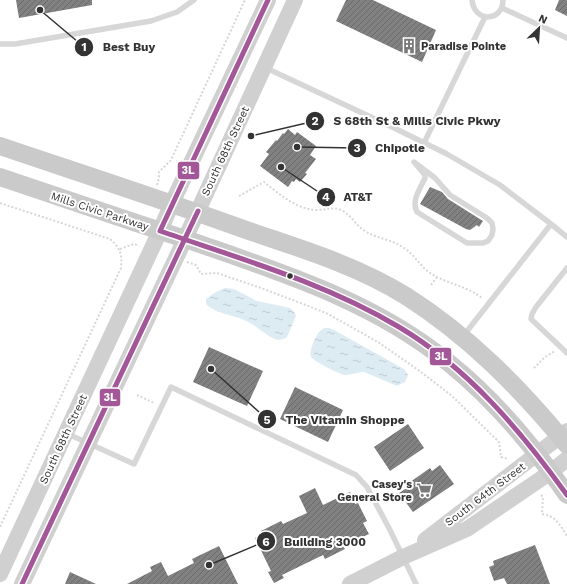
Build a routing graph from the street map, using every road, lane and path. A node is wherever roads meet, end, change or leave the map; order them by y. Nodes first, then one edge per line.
1 (194, 0) edge
2 (245, 0) edge
3 (268, 0) edge
4 (296, 0) edge
5 (472, 0) edge
6 (503, 0) edge
7 (502, 8) junction
8 (485, 17) junction
9 (567, 38) edge
10 (0, 44) edge
11 (264, 67) junction
12 (424, 142) junction
13 (0, 146) edge
14 (414, 162) joint
15 (0, 177) edge
16 (159, 178) dead end
17 (239, 196) dead end
18 (0, 203) edge
19 (172, 203) junction
20 (197, 212) junction
21 (551, 224) junction
22 (160, 231) junction
23 (567, 237) edge
24 (185, 239) junction
25 (134, 244) dead end
26 (120, 248) junction
27 (196, 265) dead end
28 (567, 268) edge
29 (437, 277) junction
30 (431, 285) dead end
31 (482, 298) dead end
32 (463, 337) junction
33 (561, 348) junction
34 (567, 353) edge
35 (534, 368) dead end
36 (137, 395) dead end
37 (162, 406) junction
38 (66, 433) junction
39 (565, 438) edge
40 (88, 443) junction
41 (537, 455) junction
42 (508, 458) dead end
43 (567, 459) edge
44 (551, 472) junction
45 (567, 495) edge
46 (543, 497) dead end
47 (0, 527) edge
48 (567, 536) edge
49 (403, 557) junction
50 (0, 574) edge
51 (22, 584) edge
52 (350, 584) edge
53 (416, 584) edge

1 - 10 lane
2 - 16 path
3 - 19 street, South 68th Street
4 - 11 street, South 68th Street
5 - 8 lane
6 - 7 lane
7 - 8 lane
7 - 9 lane
8 - 12 lane
11 - 12 lane
11 - 20 street, South 68th Street
12 - 21 lane
13 - 19 main road
14 - 14 lane
15 - 22 main road, Mills Civic Parkway
17 - 29 path
18 - 26 path
19 - 20 main road
19 - 22 street, South 68th Street
20 - 24 street, South 68th Street
20 - 32 main road
21 - 23 lane
21 - 32 lane
22 - 24 main road, Mills Civic Parkway
22 - 38 street, South 68th Street
24 - 40 street, South 68th Street
24 - 41 main road, Mills Civic Parkway
25 - 26 path
26 - 47 path
27 - 42 path
28 - 33 lane
29 - 30 path
29 - 31 path
32 - 39 main road
33 - 34 lane
33 - 35 path
36 - 37 path
37 - 40 lane
37 - 49 lane
38 - 40 lane
38 - 50 street, South 68th Street
39 - 41 street, South 64th Street
40 - 51 street, South 68th Street
41 - 44 main road, Mills Civic Parkway
41 - 49 street, South 64th Street
43 - 44 street, South 64th Street
44 - 45 main road, Mills Civic Parkway
44 - 49 street, South 64th Street
46 - 48 path
49 - 52 street, South 64th Street
49 - 53 lane

